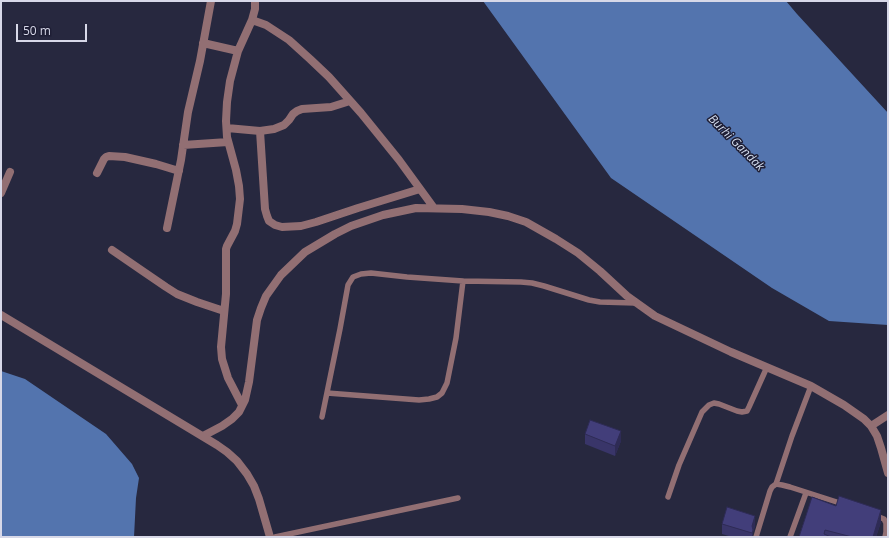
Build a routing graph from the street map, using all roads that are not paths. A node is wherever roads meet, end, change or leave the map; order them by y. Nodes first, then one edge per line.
1 (211, 1) edge
2 (255, 1) edge
3 (252, 20) junction
4 (203, 43) junction
5 (238, 51) junction
6 (350, 101) junction
7 (226, 128) junction
8 (260, 131) junction
9 (228, 142) junction
10 (183, 145) junction
11 (178, 171) junction
12 (10, 172) dead end
13 (97, 173) dead end
14 (420, 190) junction
15 (1, 193) edge
16 (434, 208) junction
17 (167, 228) dead end
18 (112, 250) dead end
19 (463, 281) junction
20 (635, 302) junction
21 (224, 311) junction
22 (1, 315) edge
23 (767, 367) junction
24 (812, 386) junction
25 (327, 393) junction
26 (242, 405) junction
27 (888, 415) edge
28 (322, 417) dead end
29 (871, 426) junction
30 (202, 436) junction
31 (888, 473) edge
32 (776, 484) junction
33 (806, 493) junction
34 (668, 497) dead end
35 (458, 498) dead end
36 (851, 506) edge
37 (865, 512) edge
38 (270, 537) edge
39 (275, 537) edge
40 (756, 537) edge
41 (790, 537) edge
42 (885, 537) edge

1 - 4 street
2 - 3 street
3 - 5 street
3 - 6 street
4 - 5 street
4 - 10 street
5 - 7 street
6 - 8 street
6 - 14 street
7 - 8 street
7 - 9 street
8 - 14 street
9 - 10 street
9 - 21 street
10 - 11 street
11 - 13 street
11 - 17 street
12 - 15 street
14 - 16 street
16 - 20 street
16 - 26 street
18 - 21 street
19 - 20 lane
19 - 25 lane
19 - 25 lane
20 - 23 street
21 - 26 street
22 - 30 street
23 - 24 street
23 - 34 lane
24 - 29 street
24 - 32 lane
25 - 28 lane
26 - 30 street
27 - 29 street
29 - 31 street
30 - 38 street
32 - 33 lane
32 - 40 lane
33 - 36 lane
33 - 41 lane
35 - 39 lane
37 - 42 lane

